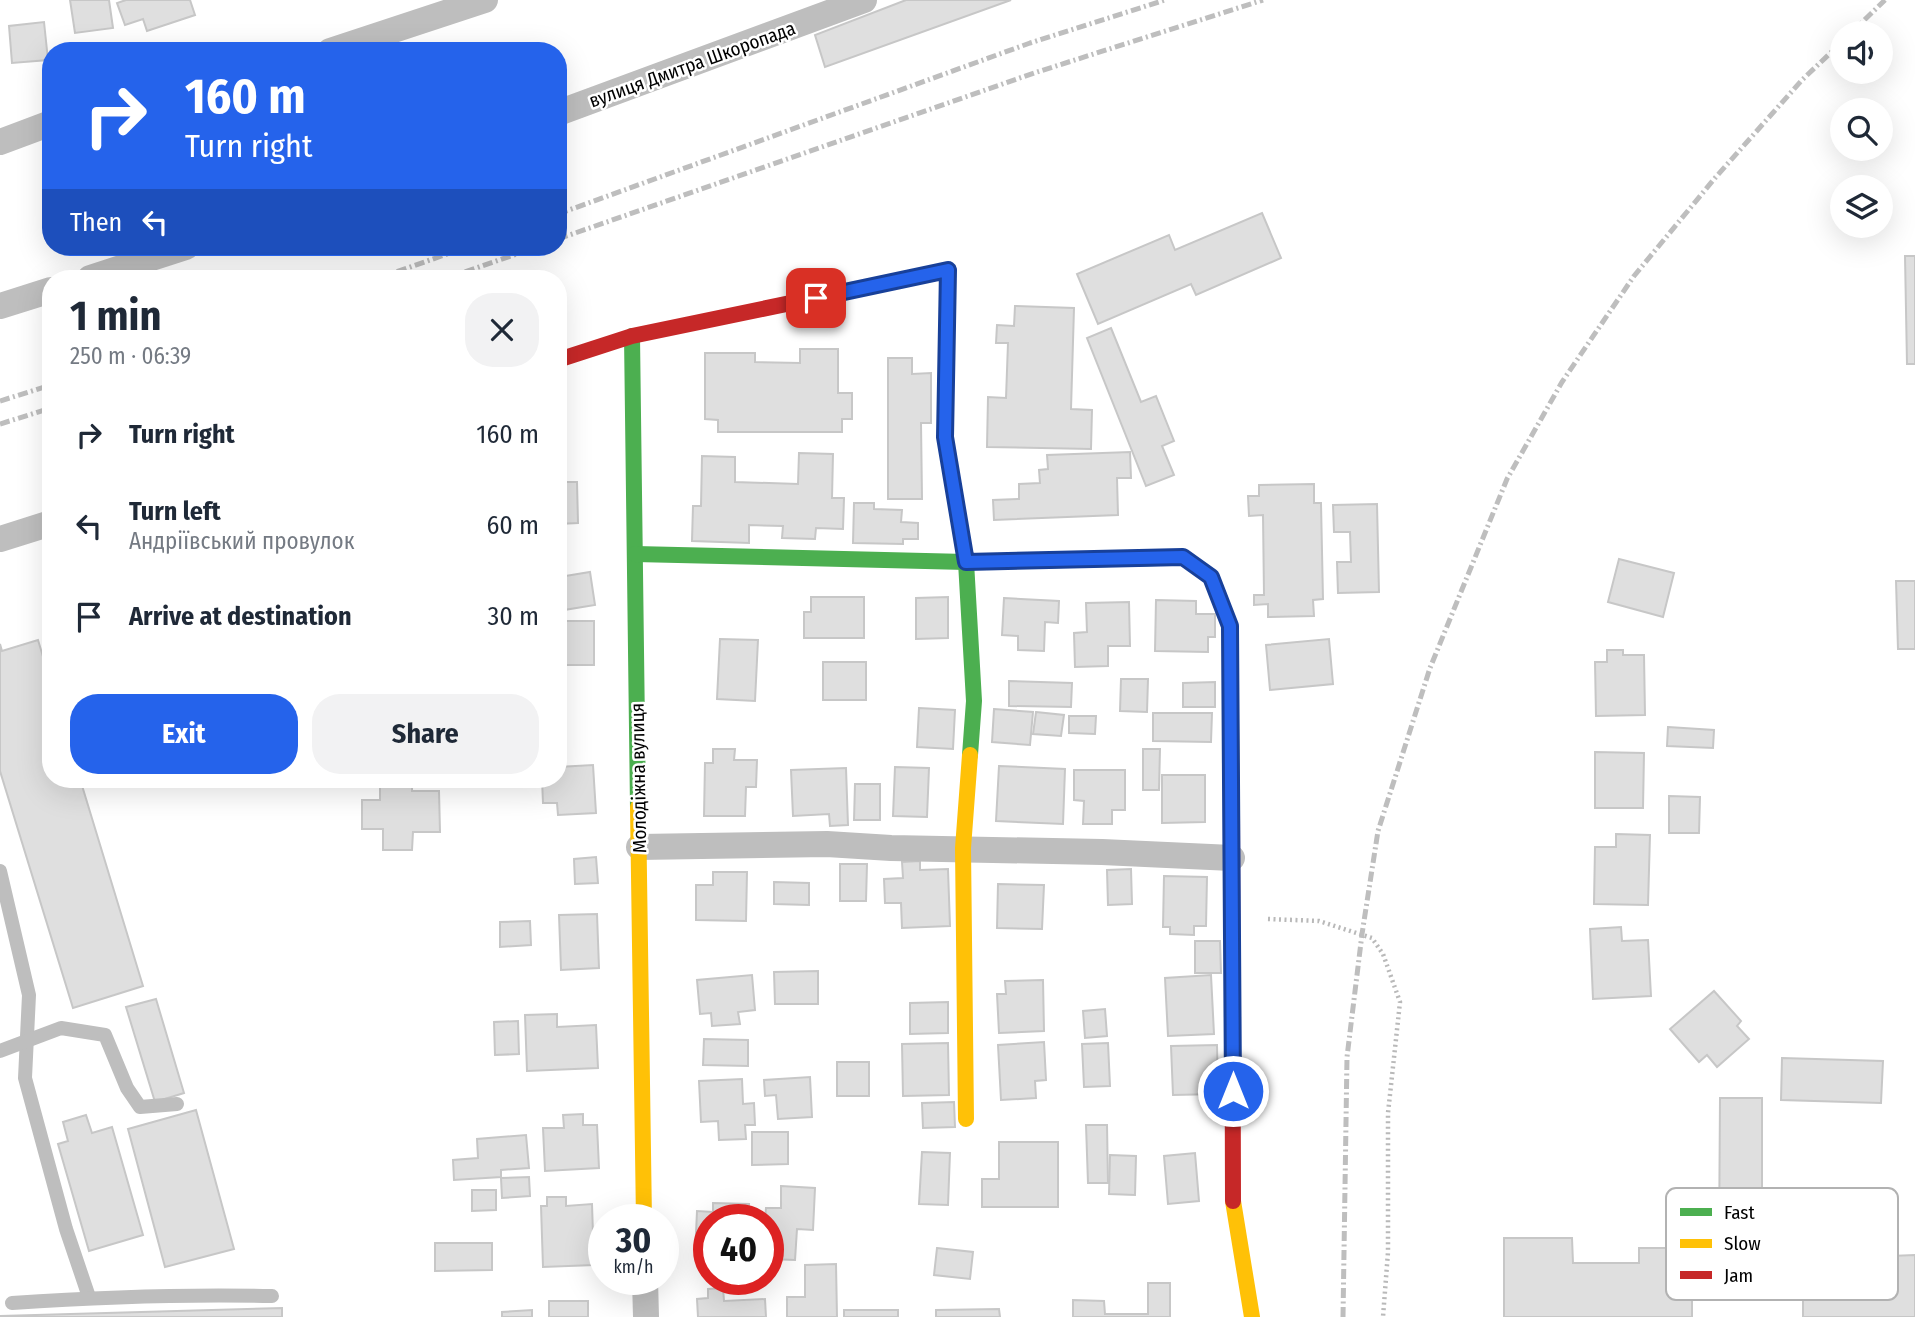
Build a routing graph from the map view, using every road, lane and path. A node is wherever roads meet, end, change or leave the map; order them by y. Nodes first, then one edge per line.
1 (485, 0) edge
2 (864, 0) edge
3 (357, 42) edge
4 (567, 110) edge
5 (42, 126) edge
6 (0, 142) edge
7 (158, 256) edge
8 (115, 270) edge
9 (42, 293) edge
10 (0, 306) edge
11 (632, 337) junction
12 (567, 357) edge
13 (42, 526) edge
14 (0, 539) edge
15 (635, 554) junction
16 (966, 562) junction
17 (639, 847) junction
18 (963, 848) junction
19 (1233, 858) junction
20 (0, 871) edge
21 (5, 917) edge
22 (1233, 918) junction
23 (27, 1041) junction
24 (0, 1051) edge
25 (177, 1104) dead end
26 (966, 1119) dead end
27 (644, 1204) edge
28 (645, 1295) edge
29 (271, 1296) dead end
30 (89, 1297) junction
31 (12, 1303) dead end
32 (646, 1317) edge
33 (1252, 1317) edge
34 (1383, 1317) edge

1 - 3 street
2 - 4 street, вулиця Дмитра Шкоропада
5 - 6 street
7 - 8 street
9 - 10 street
11 - 12 street
11 - 15 street, Молодіжна вулиця
11 - 16 street
13 - 14 street
15 - 16 street
15 - 17 street, Молодіжна вулиця
16 - 18 street
16 - 19 street
17 - 18 street
17 - 27 street, Молодіжна вулиця
18 - 19 street
18 - 26 street
19 - 22 street
20 - 21 lane
21 - 23 lane
22 - 33 street
22 - 34 path
23 - 24 lane
23 - 25 lane
23 - 30 lane
28 - 32 street
29 - 30 lane
30 - 31 lane

